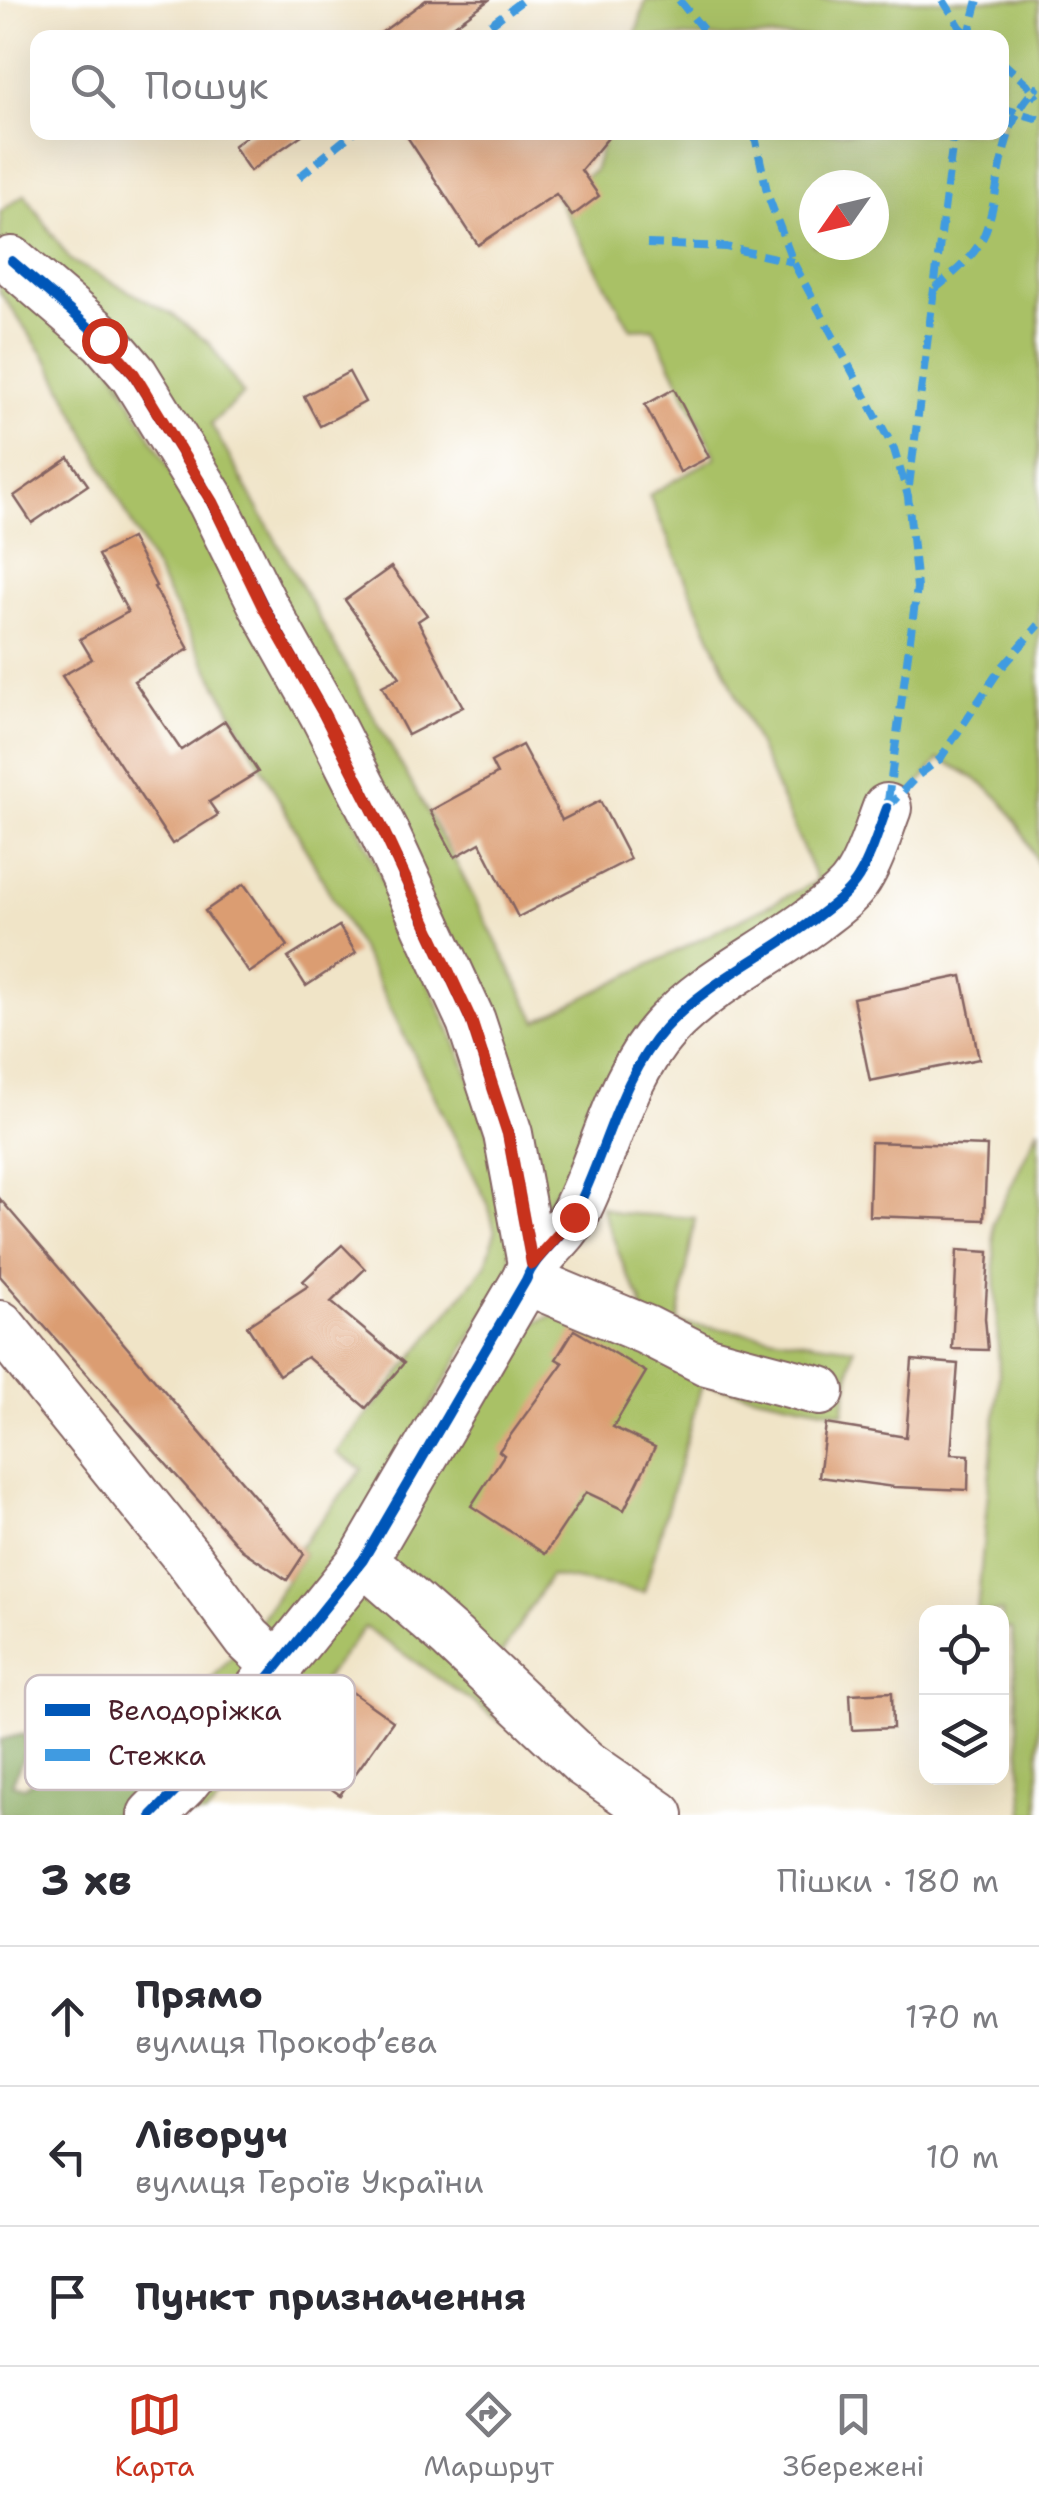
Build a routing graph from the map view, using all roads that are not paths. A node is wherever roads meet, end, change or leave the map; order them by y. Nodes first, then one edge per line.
1 (12, 261) dead end
2 (888, 808) dead end
3 (529, 1272) junction
4 (0, 1325) edge
5 (820, 1391) dead end
6 (363, 1560) junction
7 (279, 1668) junction
8 (273, 1675) edge
9 (177, 1790) edge
10 (152, 1815) edge
11 (659, 1815) edge

1 - 3 street
2 - 3 street
3 - 5 street
3 - 6 street
4 - 7 street
6 - 7 street
6 - 11 street
7 - 8 street
9 - 10 street

